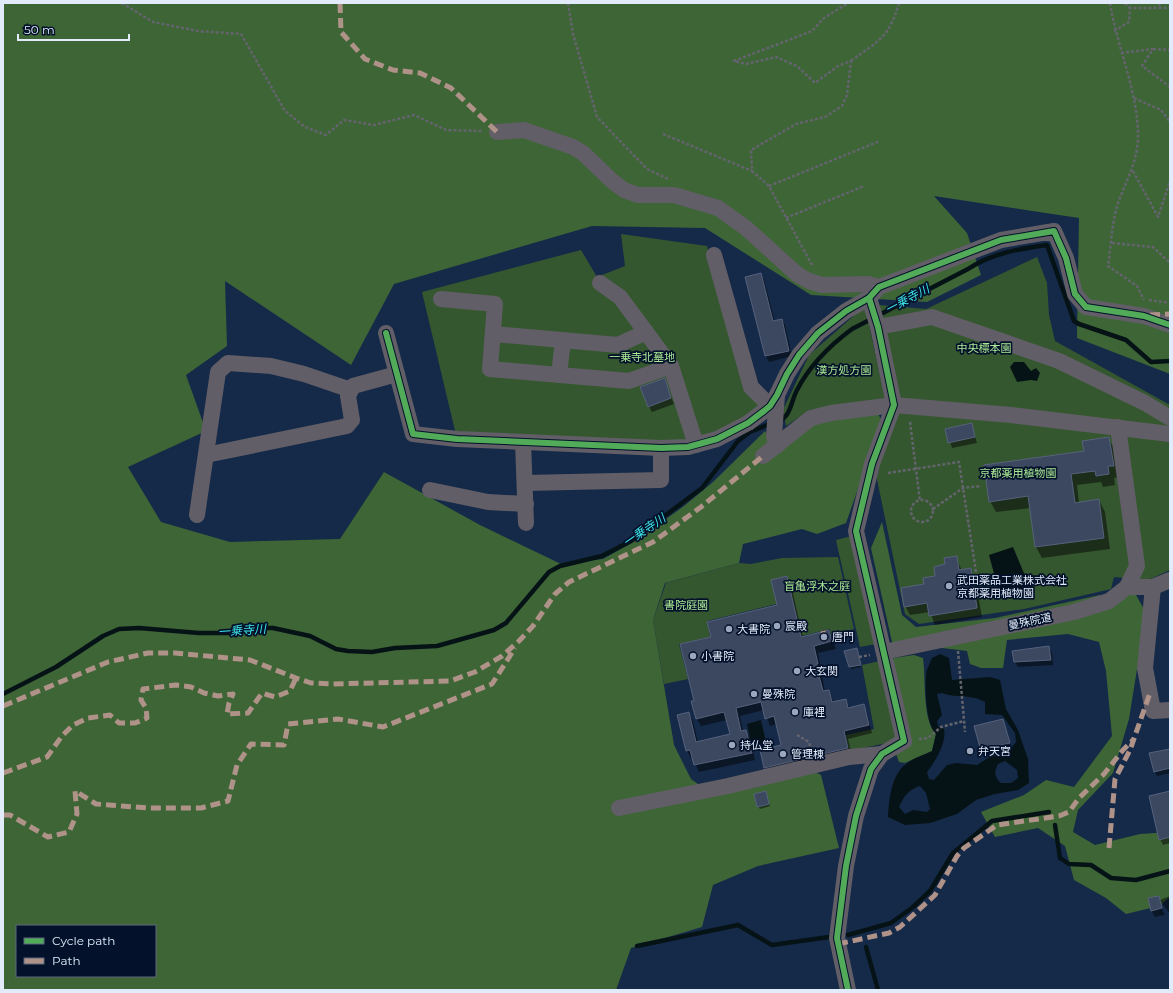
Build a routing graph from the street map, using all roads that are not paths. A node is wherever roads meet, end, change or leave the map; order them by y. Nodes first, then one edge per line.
1 (497, 132) road end
2 (714, 255) dead end
3 (600, 283) dead end
4 (874, 293) junction
5 (441, 299) dead end
6 (1170, 325) edge
7 (878, 327) junction
8 (646, 332) junction
9 (386, 333) dead end
10 (493, 334) junction
11 (563, 340) junction
12 (671, 366) junction
13 (397, 374) junction
14 (559, 375) junction
15 (351, 390) junction
16 (774, 406) junction
17 (901, 406) junction
18 (1170, 418) edge
19 (1118, 427) junction
20 (1170, 434) edge
21 (775, 441) junction
22 (523, 442) junction
23 (696, 445) junction
24 (661, 448) junction
25 (206, 455) junction
26 (763, 456) dead end
27 (525, 483) junction
28 (430, 490) dead end
29 (526, 504) junction
30 (197, 515) dead end
31 (526, 523) dead end
32 (1170, 580) edge
33 (1127, 586) junction
34 (1153, 587) junction
35 (884, 652) junction
36 (1170, 710) edge
37 (882, 754) junction
38 (619, 808) dead end
39 (848, 990) edge

1 - 4 street
2 - 16 street
3 - 8 street
4 - 6 street
4 - 7 street
4 - 16 street
5 - 10 street
7 - 17 street
7 - 18 street
8 - 11 street
8 - 12 street
9 - 13 street
10 - 11 street
10 - 14 street
11 - 14 street
12 - 14 street
12 - 23 street
13 - 15 street
13 - 22 street
15 - 25 street
15 - 25 street
16 - 21 street
16 - 23 street
17 - 19 street
17 - 21 street
17 - 35 street
19 - 20 street
19 - 33 street
21 - 26 street
22 - 24 street
22 - 27 street
23 - 24 street
24 - 27 street
25 - 30 street
27 - 29 street
28 - 29 street
29 - 31 street
32 - 34 street
33 - 34 street
33 - 35 street, 曼殊院道
34 - 36 street
35 - 37 street
37 - 38 street
37 - 39 street

